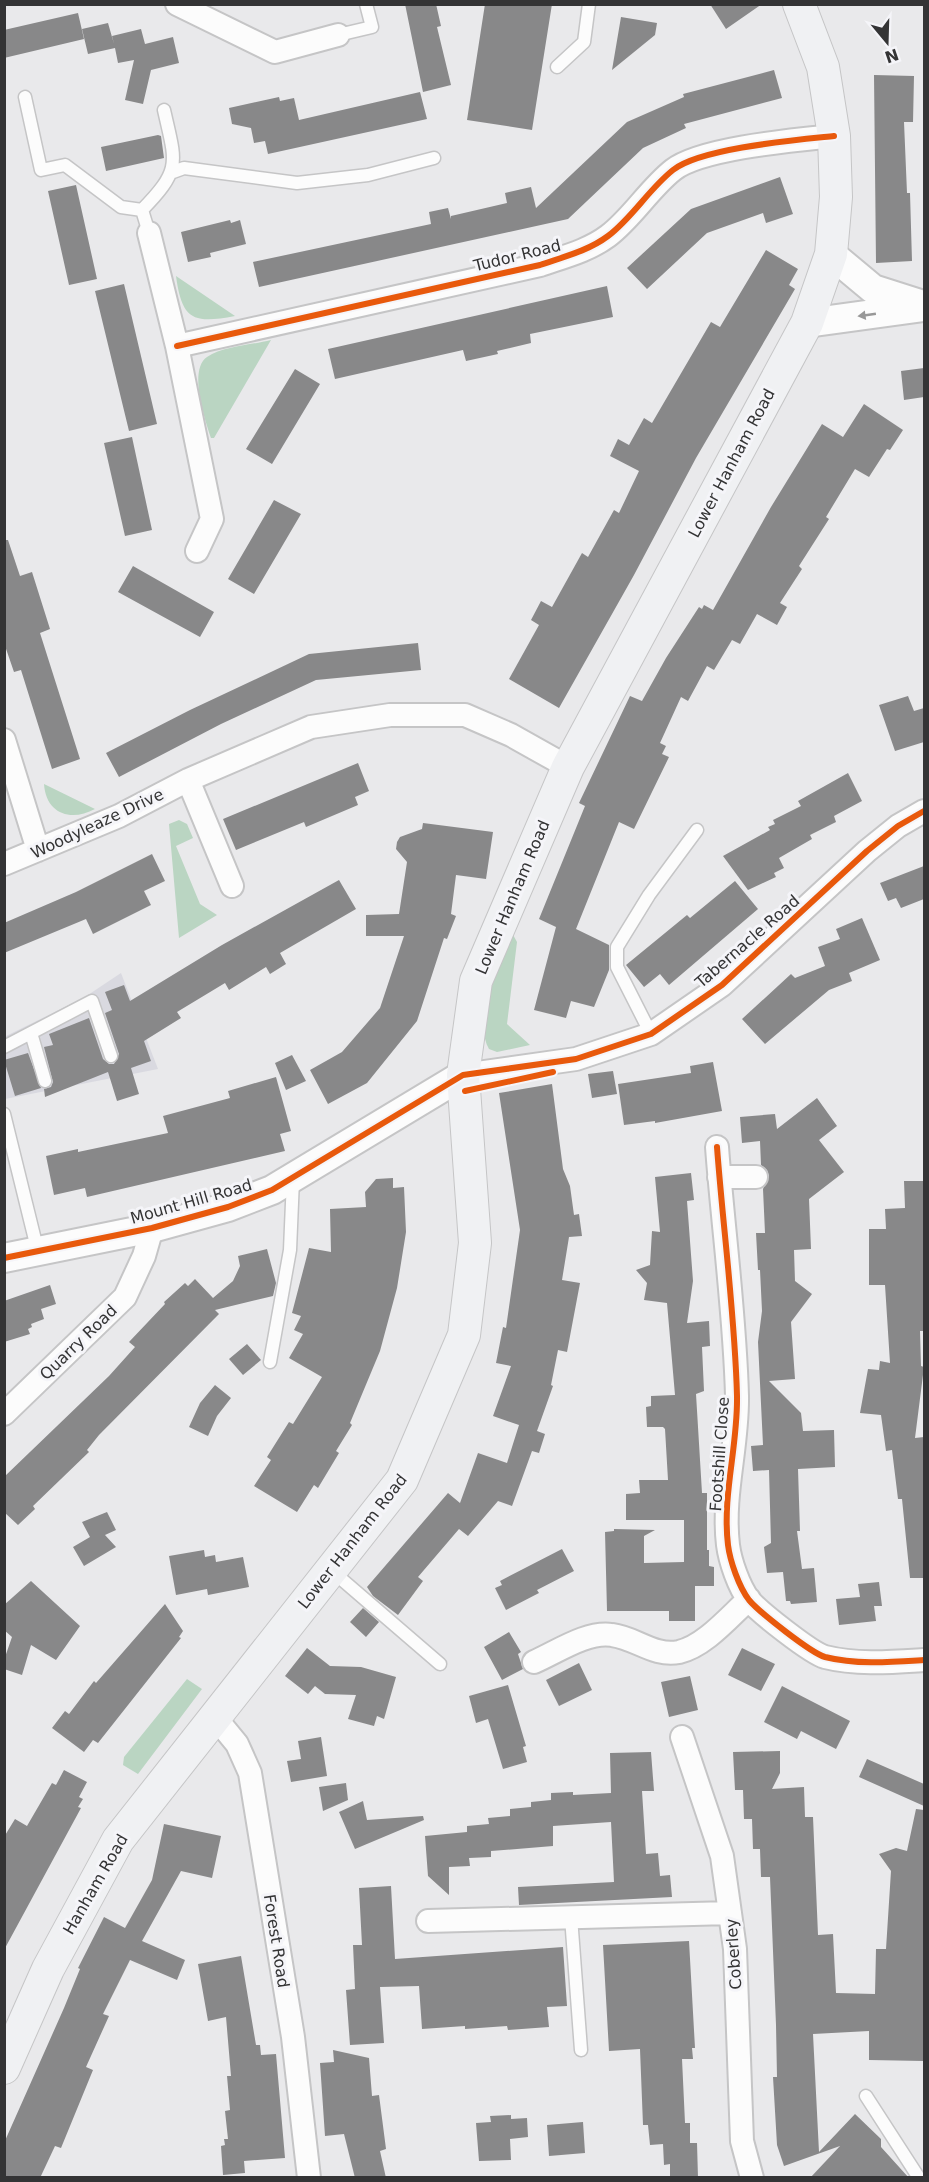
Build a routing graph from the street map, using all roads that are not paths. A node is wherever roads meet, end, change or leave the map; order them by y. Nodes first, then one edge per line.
1 (177, 4) edge
2 (366, 4) edge
3 (590, 4) edge
4 (799, 4) edge
5 (338, 35) joint
6 (557, 67) dead end
7 (25, 97) dead end
8 (164, 110) dead end
9 (834, 136) junction
10 (434, 158) dead end
11 (173, 172) junction
12 (142, 210) junction
13 (149, 232) joint
14 (831, 254) junction
15 (924, 306) edge
16 (807, 323) junction
17 (177, 346) junction
18 (197, 551) dead end
19 (4, 740) edge
20 (568, 767) junction
21 (188, 780) junction
22 (924, 811) edge
23 (697, 830) dead end
24 (38, 850) junction
25 (4, 864) edge
26 (232, 886) dead end
27 (31, 1033) junction
28 (651, 1034) junction
29 (4, 1047) edge
30 (111, 1056) dead end
31 (464, 1076) junction
32 (45, 1081) dead end
33 (4, 1114) edge
34 (717, 1147) dead end
35 (719, 1177) junction
36 (756, 1177) dead end
37 (293, 1178) junction
38 (152, 1228) junction
39 (38, 1252) junction
40 (4, 1258) edge
41 (270, 1362) dead end
42 (4, 1414) edge
43 (331, 1570) junction
44 (749, 1599) junction
45 (924, 1660) edge
46 (534, 1662) dead end
47 (440, 1664) dead end
48 (214, 1716) junction
49 (682, 1737) dead end
50 (730, 1913) junction
51 (571, 1917) junction
52 (428, 1921) dead end
53 (581, 2050) dead end
54 (4, 2068) edge
55 (866, 2096) dead end
56 (309, 2178) edge
57 (752, 2178) edge
58 (918, 2178) edge

1 - 5 street
2 - 5 lane
3 - 6 lane
4 - 9 main road, Lower Hanham Road
7 - 12 lane
8 - 11 lane
9 - 14 main road, Lower Hanham Road
9 - 17 street, Tudor Road
10 - 11 lane
11 - 12 lane
12 - 13 lane
13 - 17 street
14 - 15 street
14 - 16 main road, Lower Hanham Road
15 -> 16 street
16 - 20 main road, Lower Hanham Road
17 - 18 street
19 - 24 street
20 - 21 street, Woodyleaze Drive
20 - 31 main road, Lower Hanham Road
21 - 24 street, Woodyleaze Drive
21 - 26 street
22 - 28 street, Tabernacle Road
23 - 28 lane
24 - 25 street, Woodyleaze Drive
27 - 29 lane
27 - 30 lane
27 - 32 lane
28 - 31 street, Tabernacle Road
31 - 37 street, Mount Hill Road
31 - 43 main road, Lower Hanham Road
33 - 39 lane
34 - 35 street, Footshill Close
35 - 36 street
35 - 44 street, Footshill Close
37 - 38 street, Mount Hill Road
37 - 41 lane
38 - 39 street, Mount Hill Road
38 - 42 street, Quarry Road
39 - 40 street, Mount Hill Road
43 - 47 lane
43 - 48 main road, Lower Hanham Road
44 - 45 street, Footshill Close
44 - 46 street
48 - 54 main road, Hanham Road
48 - 56 street, Forest Road
49 - 50 street, Coberley
50 - 51 street
50 - 57 street, Coberley
51 - 52 street
51 - 53 lane
55 - 58 lane

